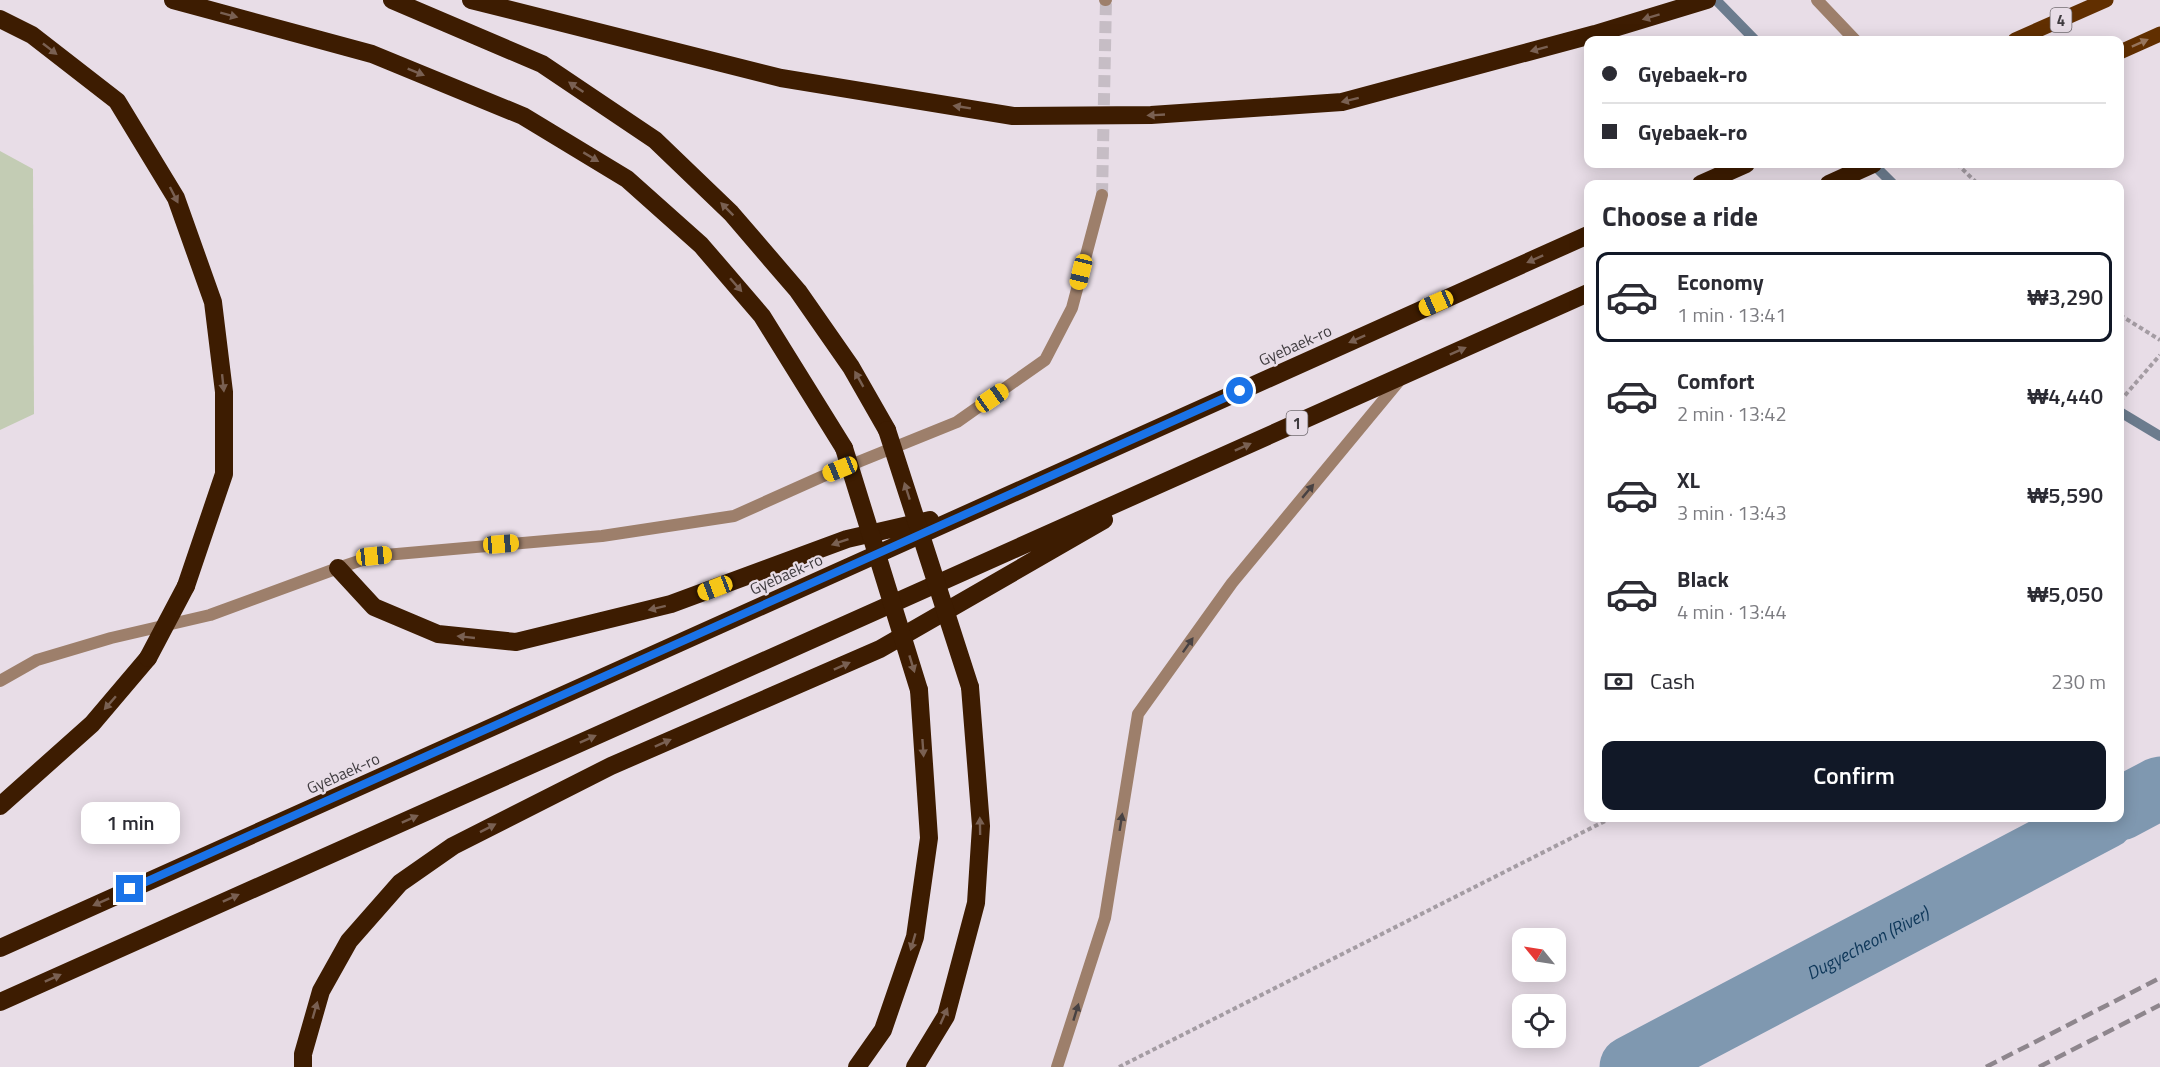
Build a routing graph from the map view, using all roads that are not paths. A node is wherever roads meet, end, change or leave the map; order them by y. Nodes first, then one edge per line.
1 (173, 0) edge
2 (392, 0) edge
3 (471, 0) edge
4 (1707, 0) edge
5 (1817, 0) edge
6 (2106, 0) edge
7 (0, 19) edge
8 (2160, 34) edge
9 (1588, 36) edge
10 (1851, 36) edge
11 (2024, 36) edge
12 (1584, 37) edge
13 (2124, 50) edge
14 (1737, 168) edge
15 (1864, 168) edge
16 (1710, 180) edge
17 (1838, 180) edge
18 (1102, 195) tunnel mouth
19 (1584, 237) edge
20 (1584, 295) edge
21 (1404, 375) junction
22 (1189, 471) junction
23 (979, 509) junction
24 (338, 568) junction
25 (0, 681) edge
26 (0, 806) edge
27 (0, 948) edge
28 (0, 1002) edge
29 (303, 1067) edge
30 (857, 1067) edge
31 (915, 1067) edge
32 (1057, 1067) edge

1 -> 30 highway, bridge
31 -> 2 highway, bridge
12 -> 3 highway
4 -> 9 highway
5 - 10 street
6 - 11 main road, 4
7 -> 26 highway, bridge
13 -> 8 main road
14 - 16 highway
15 - 17 highway
18 - 24 street
19 -> 23 highway, Gyebaek-ro
21 -> 20 highway, 1
22 -> 21 highway, 1
32 -> 21 street
28 -> 22 highway
29 -> 22 highway
23 -> 24 highway
23 -> 27 highway, Gyebaek-ro
24 - 25 street

